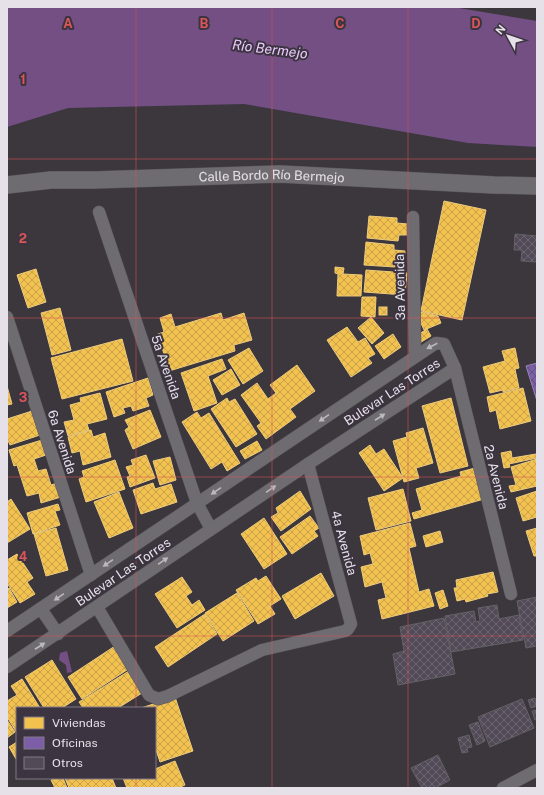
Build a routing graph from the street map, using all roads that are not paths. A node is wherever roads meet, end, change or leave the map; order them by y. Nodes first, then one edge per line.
1 (7, 185) edge
2 (537, 186) edge
3 (99, 212) dead end
4 (413, 217) dead end
5 (7, 317) edge
6 (415, 356) junction
7 (455, 368) junction
8 (308, 464) junction
9 (198, 503) junction
10 (211, 529) junction
11 (91, 575) junction
12 (511, 594) dead end
13 (96, 607) junction
14 (41, 609) junction
15 (7, 631) edge
16 (58, 634) junction
17 (7, 667) edge
18 (537, 770) edge
19 (503, 788) edge

1 - 2 main road, Calle Bordo Río Bermejo
3 - 9 street, 5a Avenida
4 - 6 street, 3a Avenida
5 - 11 street, 6a Avenida
7 -> 6 street, Bulevar Las Torres
6 -> 9 street, Bulevar Las Torres
8 -> 7 street, Bulevar Las Torres
7 - 12 street, 2a Avenida
10 -> 8 street, Bulevar Las Torres
8 - 13 street, 4a Avenida
9 - 10 street, 5a Avenida
9 -> 11 street, Bulevar Las Torres
13 -> 10 street, Bulevar Las Torres
11 -> 14 street, Bulevar Las Torres
13 - 16 street, Bulevar Las Torres
14 - 15 street, Bulevar Las Torres
14 - 16 street
17 -> 16 street, Bulevar Las Torres
18 - 19 street

